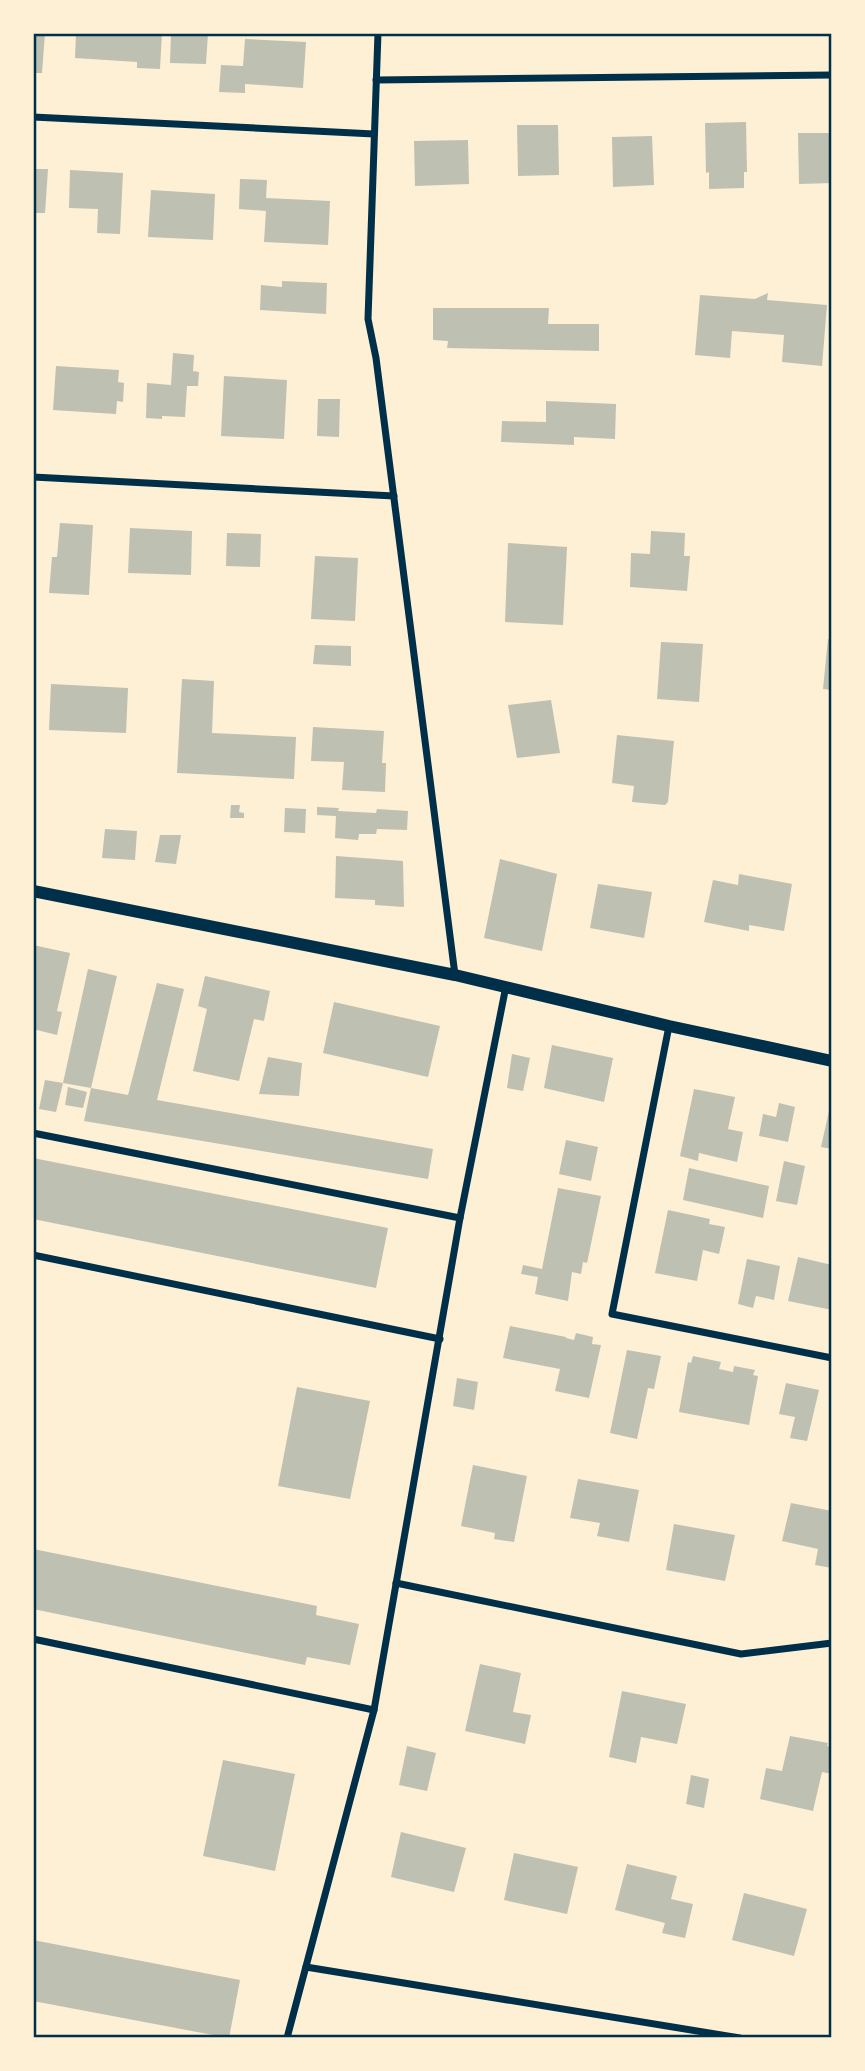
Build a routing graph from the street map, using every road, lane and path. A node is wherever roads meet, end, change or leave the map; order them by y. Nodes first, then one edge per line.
1 (378, 33) edge
2 (832, 75) edge
3 (376, 80) junction
4 (33, 117) edge
5 (374, 134) junction
6 (33, 477) edge
7 (394, 496) junction
8 (33, 891) edge
9 (455, 975) junction
10 (506, 986) junction
11 (669, 1026) junction
12 (832, 1061) edge
13 (33, 1133) edge
14 (460, 1218) junction
15 (33, 1255) edge
16 (440, 1339) junction
17 (832, 1358) edge
18 (396, 1583) junction
19 (33, 1639) edge
20 (832, 1643) edge
21 (374, 1710) junction
22 (306, 1967) junction
23 (287, 2038) edge
24 (740, 2038) edge

1 - 3 street
2 - 3 street
3 - 5 street
4 - 5 street
5 - 7 street
6 - 7 street
7 - 9 street
8 - 9 street
9 - 10 street
10 - 11 street
10 - 14 street
11 - 12 street
11 - 17 street
13 - 14 street
14 - 16 street
15 - 16 street
16 - 18 street
18 - 20 street
18 - 21 street
19 - 21 street
21 - 22 street
22 - 23 street
22 - 24 street

